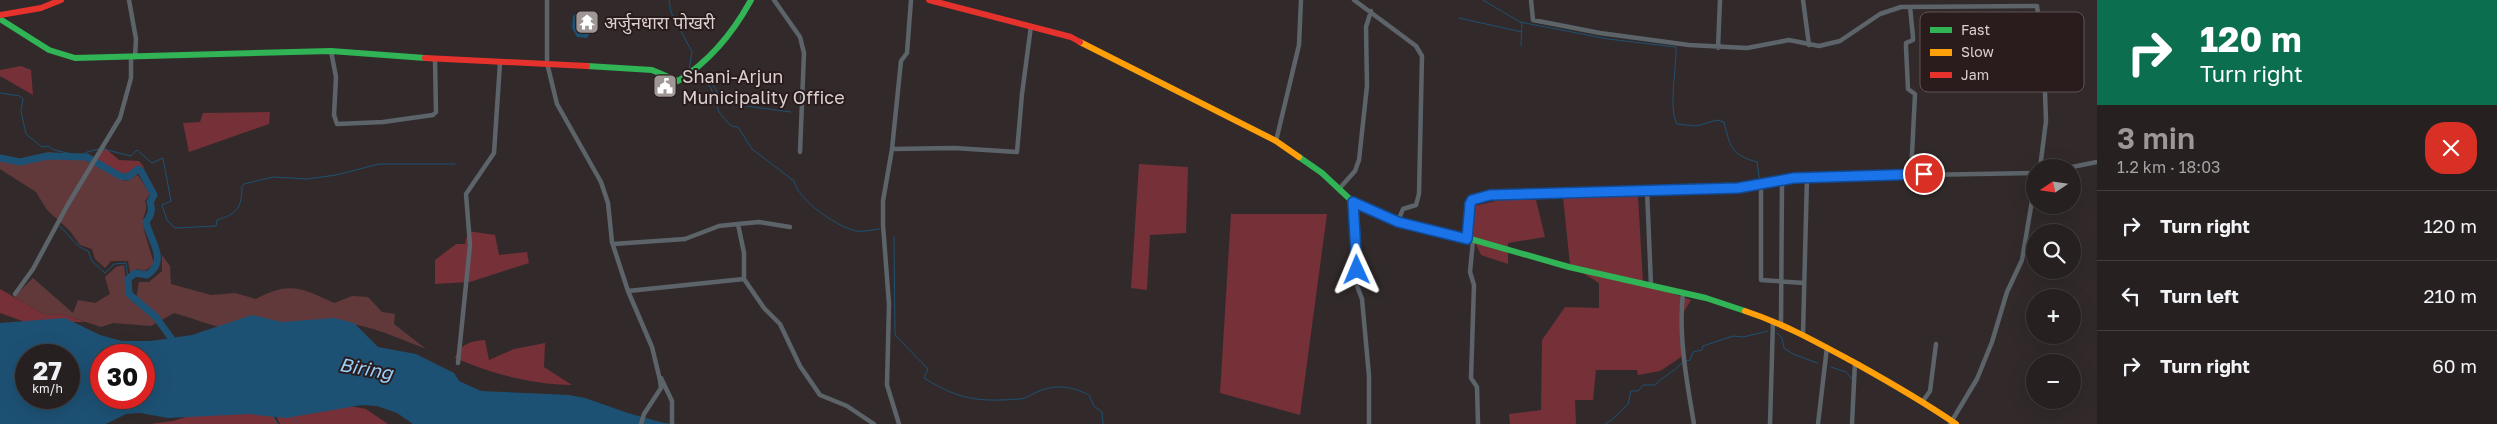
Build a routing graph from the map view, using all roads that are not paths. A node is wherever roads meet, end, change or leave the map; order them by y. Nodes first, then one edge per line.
1 (61, 0) edge
2 (129, 0) edge
3 (547, 0) edge
4 (751, 0) edge
5 (774, 0) edge
6 (911, 0) edge
7 (929, 0) edge
8 (1301, 0) edge
9 (1354, 0) edge
10 (1531, 0) edge
11 (1720, 0) edge
12 (1802, 0) edge
13 (1910, 8) junction
14 (1371, 11) junction
15 (2037, 12) edge
16 (0, 17) edge
17 (1031, 26) junction
18 (1809, 45) junction
19 (1718, 48) junction
20 (331, 51) junction
21 (133, 58) junction
22 (435, 59) junction
23 (500, 63) junction
24 (547, 63) junction
25 (2045, 92) edge
26 (1276, 141) junction
27 (892, 149) junction
28 (800, 152) dead end
29 (2041, 159) edge
30 (2097, 162) edge
31 (2081, 165) edge
32 (2026, 172) edge
33 (1912, 174) junction
34 (1807, 177) junction
35 (1782, 181) junction
36 (1761, 185) junction
37 (1339, 189) junction
38 (1647, 190) junction
39 (1353, 202) junction
40 (2030, 214) edge
41 (1398, 222) junction
42 (738, 224) junction
43 (790, 227) dead end
44 (1470, 240) junction
45 (613, 244) junction
46 (744, 279) junction
47 (1781, 281) junction
48 (1804, 283) junction
49 (1651, 285) junction
50 (628, 291) junction
51 (1683, 293) junction
52 (15, 294) dead end
53 (1773, 321) junction
54 (1780, 324) junction
55 (1803, 334) junction
56 (1936, 344) dead end
57 (1827, 347) junction
58 (1855, 362) junction
59 (458, 363) dead end
60 (658, 371) junction
61 (1923, 400) junction
62 (1953, 423) edge
63 (641, 424) edge
64 (672, 424) edge
65 (874, 424) edge
66 (899, 424) edge
67 (1369, 424) edge
68 (1478, 424) edge
69 (1694, 424) edge
70 (1770, 424) edge
71 (1818, 424) edge
72 (1852, 424) edge

1 - 16 street
2 - 21 street
3 - 24 street
4 - 24 street
5 - 28 street
6 - 27 street
7 - 17 street
8 - 26 street
9 - 14 street
10 - 19 street
11 - 19 street
12 - 18 street
13 - 15 street
13 - 18 street
13 - 33 street
14 - 37 street
14 - 41 street
16 - 21 street
17 - 26 street
17 - 27 street
18 - 19 street
20 - 21 street
20 - 22 street
20 - 22 street
21 - 52 street
22 - 23 street
23 - 24 street
23 - 59 street
24 - 45 street
25 - 29 street
26 - 37 street
27 - 66 street
30 - 31 street
32 - 33 street
33 - 34 street
34 - 35 street
34 - 48 street
35 - 36 street
35 - 47 street
36 - 38 street
36 - 47 street
37 - 39 street
38 - 44 street
38 - 49 street
39 - 41 street
39 - 67 street
40 - 62 street
41 - 44 street
42 - 43 street
42 - 45 street
42 - 46 street
44 - 49 street
44 - 68 street
45 - 50 street
46 - 50 street
46 - 65 street
47 - 48 street
47 - 54 street
48 - 55 street
49 - 51 street
50 - 60 street
51 - 53 street
51 - 69 street
53 - 54 street
53 - 70 street
54 - 55 street
55 - 57 street
56 - 61 street
57 - 58 street
57 - 71 street
58 - 61 street
58 - 72 street
60 - 63 street
60 - 64 street
61 - 62 street

